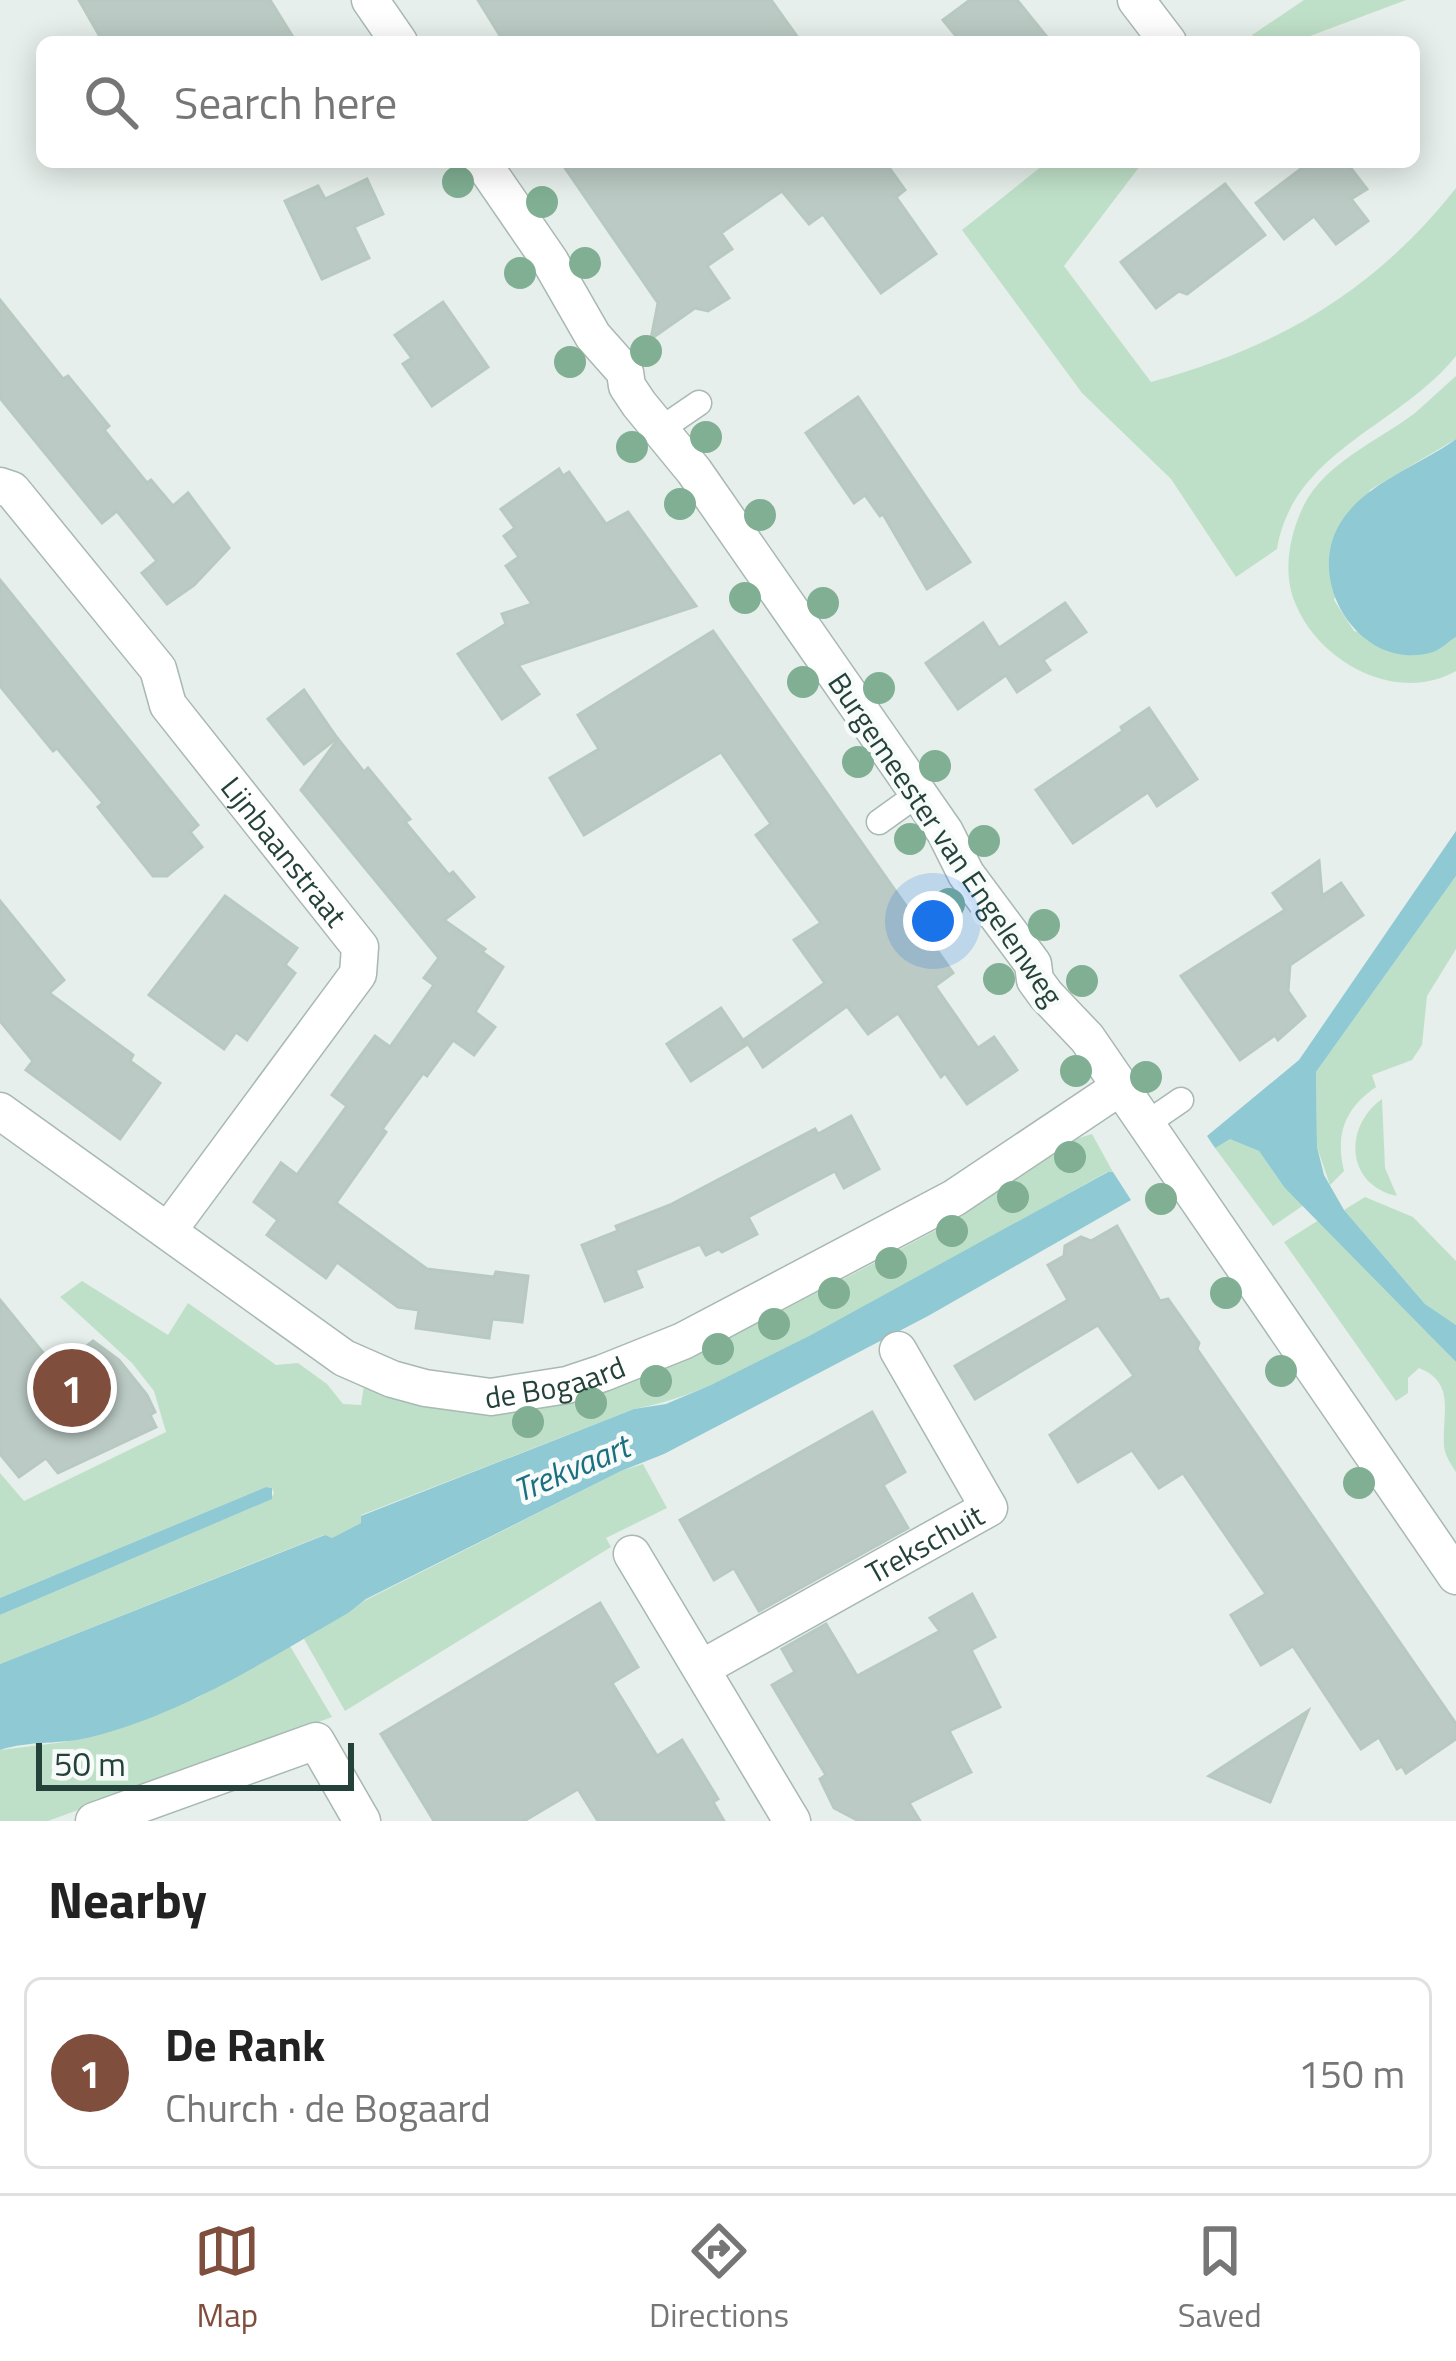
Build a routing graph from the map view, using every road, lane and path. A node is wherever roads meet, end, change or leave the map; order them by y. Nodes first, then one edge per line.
1 (370, 0) edge
2 (1136, 0) edge
3 (395, 36) edge
4 (1163, 36) edge
5 (486, 168) edge
6 (699, 403) dead end
7 (662, 429) junction
8 (0, 486) edge
9 (918, 794) junction
10 (879, 822) dead end
11 (1120, 1087) junction
12 (1181, 1100) dead end
13 (0, 1111) edge
14 (1146, 1124) junction
15 (168, 1231) junction
16 (898, 1350) dead end
17 (632, 1554) dead end
18 (1456, 1576) edge
19 (702, 1668) junction
20 (94, 1821) edge
21 (362, 1821) edge
22 (792, 1821) edge

1 - 3 street
2 - 4 street
5 - 7 street, Burgemeester van Engelenweg
6 - 7 lane
7 - 9 street, Burgemeester van Engelenweg
8 - 15 street, Lijnbaanstraat
9 - 10 lane
9 - 11 street, Burgemeester van Engelenweg
11 - 14 street, Burgemeester van Engelenweg
11 - 15 street, de Bogaard
12 - 14 lane
13 - 15 street, de Bogaard
14 - 18 street, Burgemeester van Engelenweg
16 - 19 street, Trekschuit
17 - 19 street
19 - 22 street
20 - 21 street

